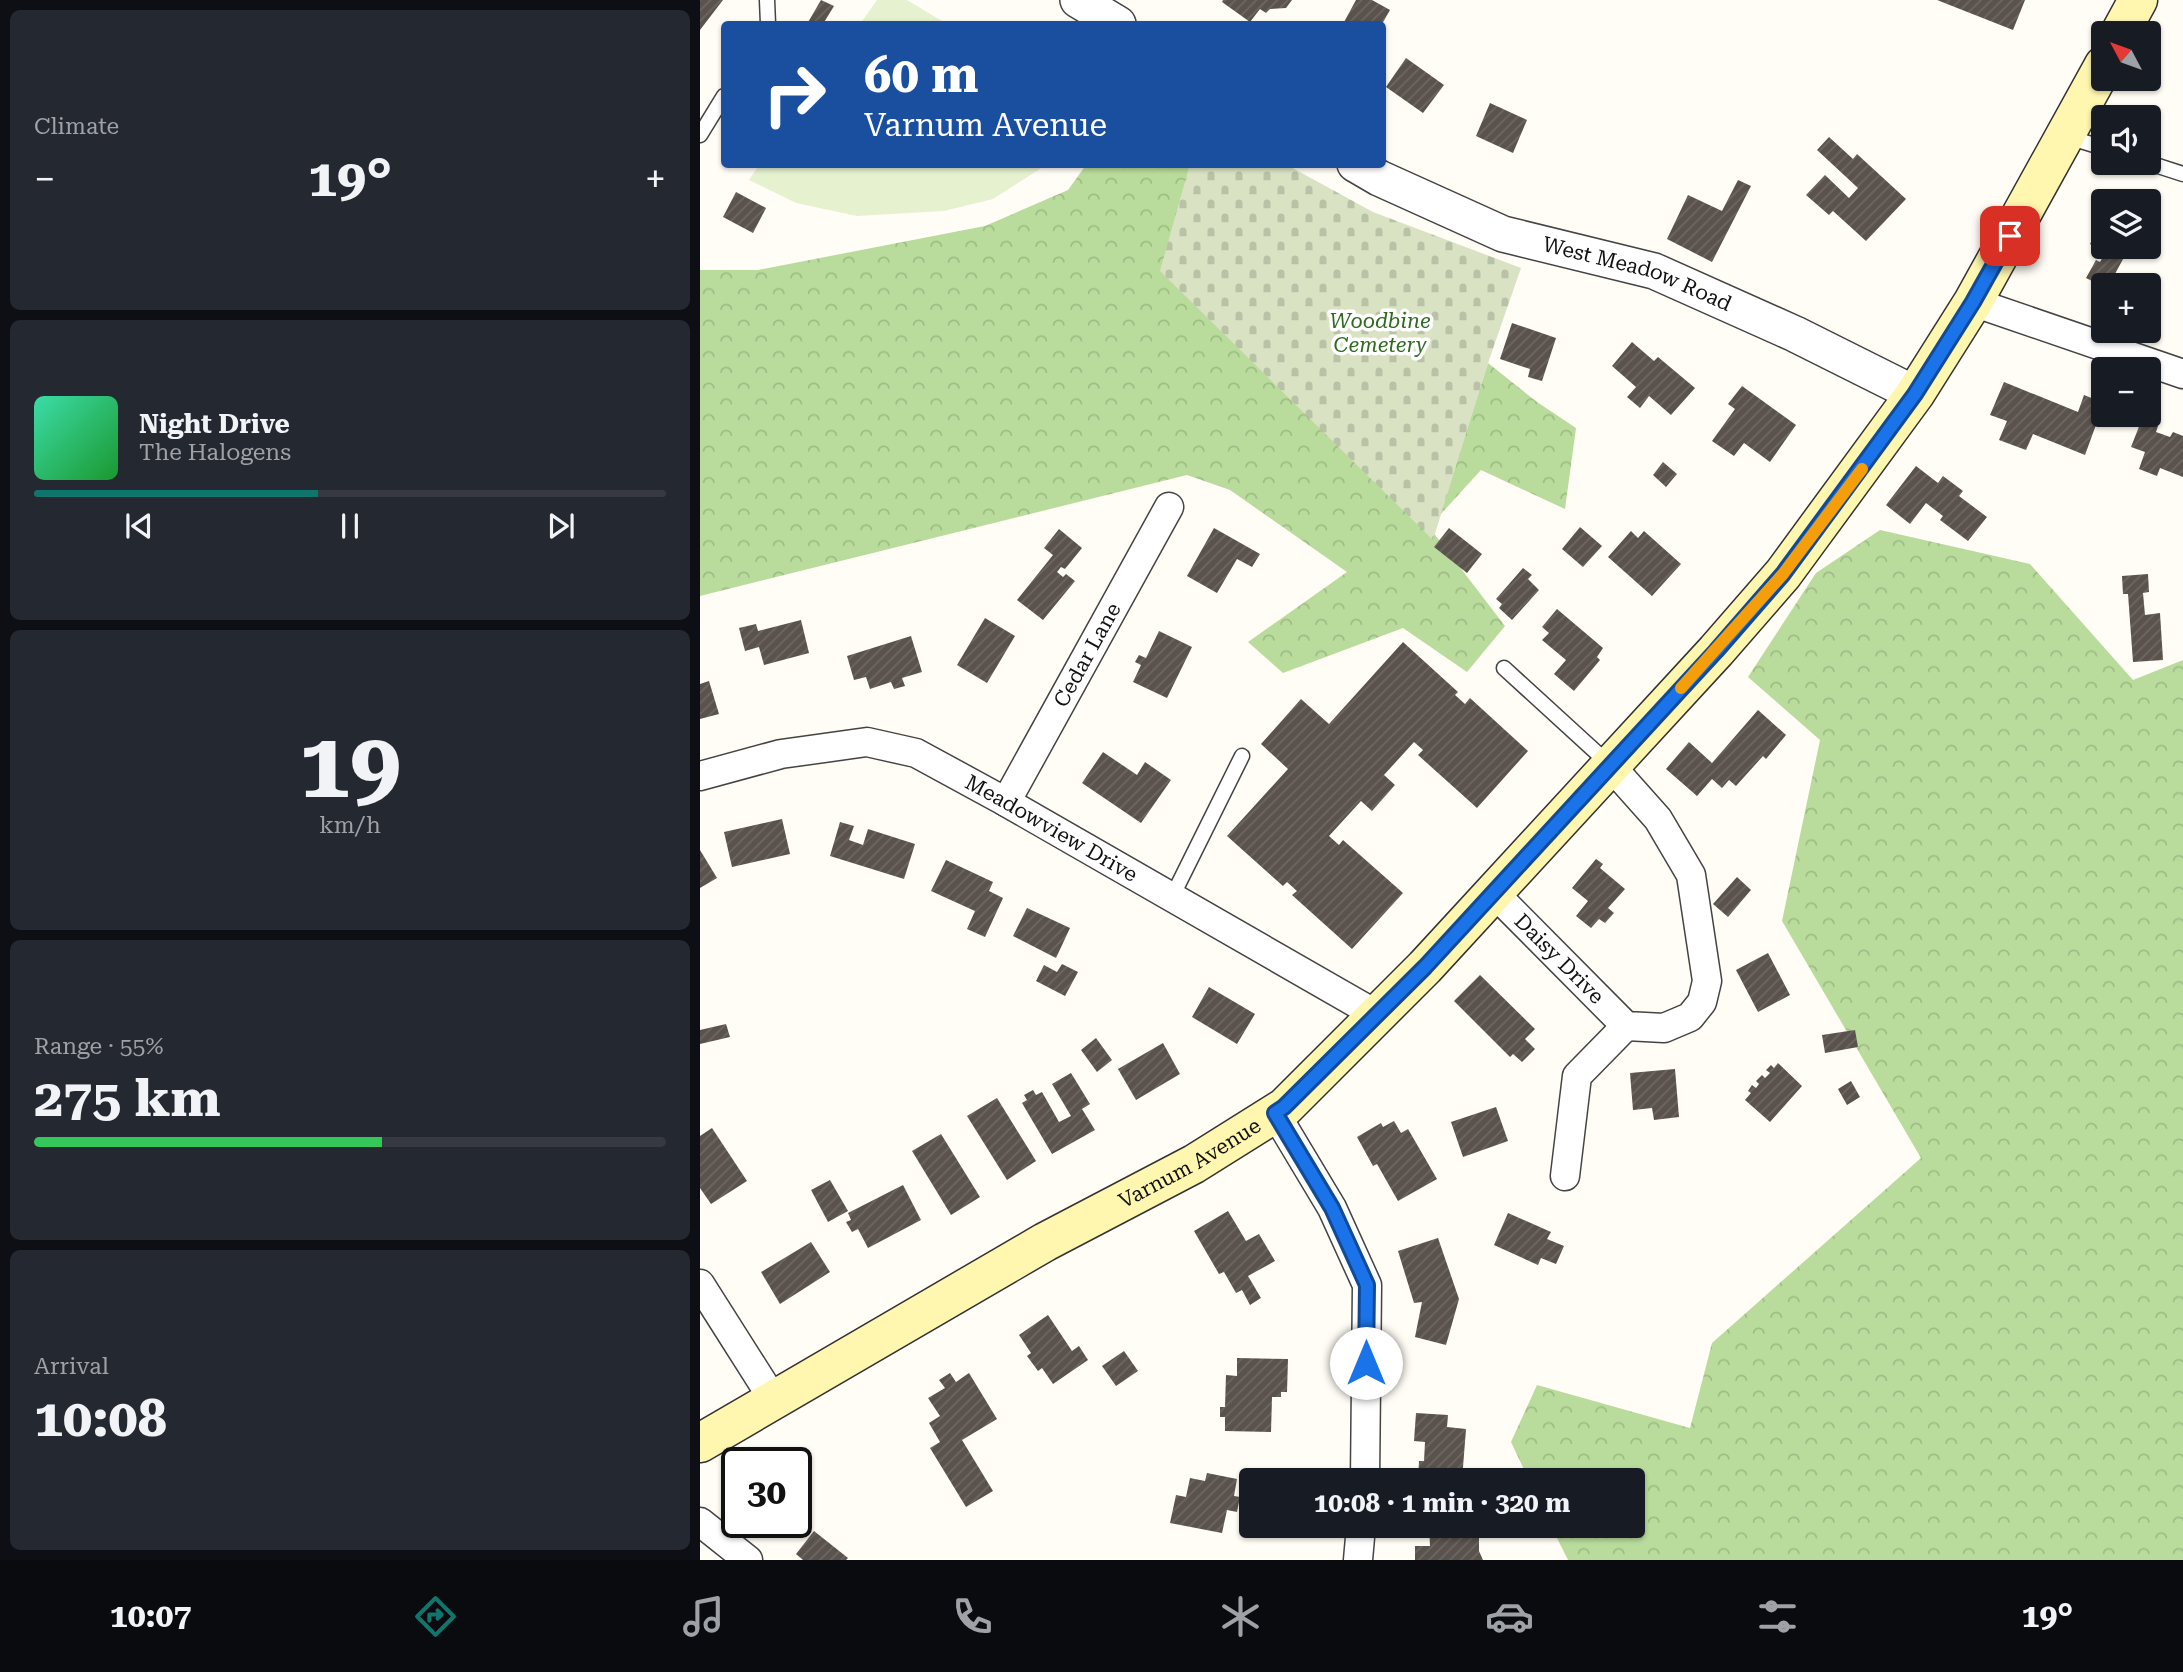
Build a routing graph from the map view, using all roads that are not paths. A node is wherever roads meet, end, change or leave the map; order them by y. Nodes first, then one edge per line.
1 (767, 0) edge
2 (1078, 0) edge
3 (2138, 0) edge
4 (768, 21) edge
5 (1113, 21) edge
6 (2127, 21) edge
7 (2091, 88) edge
8 (721, 101) edge
9 (700, 135) edge
10 (2064, 136) junction
11 (2091, 144) edge
12 (2161, 167) edge
13 (1362, 168) edge
14 (2183, 174) edge
15 (1973, 302) junction
16 (2183, 374) edge
17 (1915, 394) junction
18 (1168, 507) dead end
19 (1504, 668) dead end
20 (1242, 755) dead end
21 (1609, 764) junction
22 (700, 776) edge
23 (1006, 802) junction
24 (1493, 892) junction
25 (1172, 897) junction
26 (1377, 1015) junction
27 (1626, 1026) junction
28 (1275, 1113) junction
29 (1565, 1175) dead end
30 (700, 1284) edge
31 (773, 1399) junction
32 (700, 1443) edge
33 (1364, 1468) edge
34 (700, 1522) edge
35 (1360, 1538) edge
36 (748, 1560) edge
37 (1358, 1560) edge

1 - 4 lane
2 - 5 street
3 - 6 main road
7 - 10 main road, Varnum Avenue
8 - 9 lane
10 - 11 lane
10 - 15 main road, Varnum Avenue
12 - 14 lane
13 - 17 street, West Meadow Road
15 - 16 street
15 - 17 main road, Varnum Avenue
17 - 21 main road, Varnum Avenue
18 - 23 street, Cedar Lane
19 - 21 lane
20 - 25 lane
21 - 24 main road, Varnum Avenue
21 - 27 street
22 - 23 street, Meadowview Drive
23 - 25 street, Meadowview Drive
24 - 26 main road, Varnum Avenue
24 - 27 street, Daisy Drive
25 - 26 street, Meadowview Drive
26 - 28 main road, Varnum Avenue
27 - 29 street
28 - 31 main road, Varnum Avenue
28 - 33 street
30 - 31 street
31 - 32 main road, Varnum Avenue
34 - 36 street
35 - 37 street

